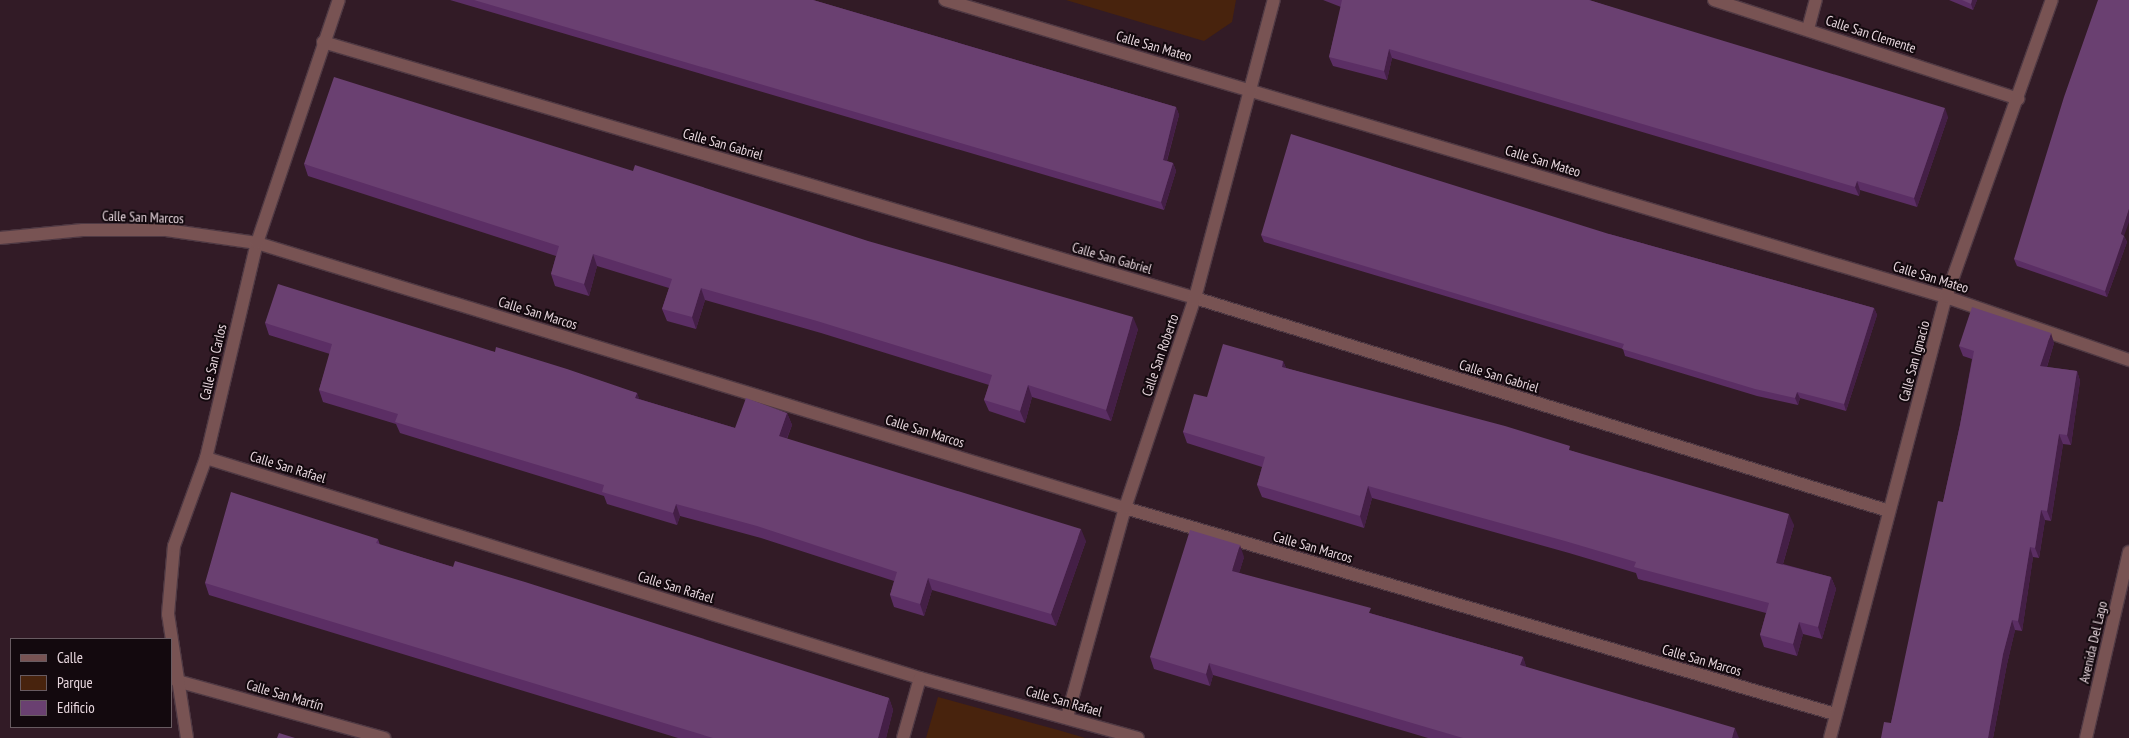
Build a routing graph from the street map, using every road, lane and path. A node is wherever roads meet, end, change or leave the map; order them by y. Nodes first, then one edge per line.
1 (339, 0) edge
2 (945, 0) edge
3 (1274, 0) edge
4 (1714, 0) edge
5 (1816, 0) edge
6 (2052, 0) edge
7 (1808, 29) junction
8 (323, 42) junction
9 (1250, 89) junction
10 (2018, 99) junction
11 (0, 238) edge
12 (257, 243) junction
13 (1946, 297) junction
14 (1195, 298) junction
15 (2129, 360) edge
16 (206, 458) junction
17 (1125, 508) junction
18 (1889, 510) junction
19 (2129, 552) edge
20 (172, 638) edge
21 (172, 641) edge
22 (920, 678) junction
23 (178, 681) junction
24 (1835, 714) junction
25 (1067, 718) junction
26 (187, 738) edge
27 (384, 738) edge
28 (903, 738) edge
29 (1138, 738) edge
30 (1830, 738) edge
31 (2086, 738) edge

1 - 8 street, Calle San Carlos
2 - 9 street, Calle San Mateo
3 - 9 street, Calle San Roberto
4 - 7 street, Calle San Clemente
5 - 7 street
6 - 10 street, Calle San Ignacio
7 - 10 street, Calle San Clemente
8 - 12 street, Calle San Carlos
8 - 14 street, Calle San Gabriel
9 - 13 street, Calle San Mateo
9 - 14 street, Calle San Roberto
10 - 13 street, Calle San Ignacio
11 - 12 street, Calle San Marcos
12 - 16 street, Calle San Carlos
12 - 17 street, Calle San Marcos
13 - 15 street, Calle San Mateo
13 - 18 street, Calle San Ignacio
14 - 17 street, Calle San Roberto
14 - 18 street, Calle San Gabriel
16 - 20 street, Calle San Carlos
16 - 22 street, Calle San Rafael
17 - 24 street, Calle San Marcos
17 - 25 street, Calle San Roberto
18 - 24 street, Calle San Ignacio
19 - 31 street, Avenida Del Lago
21 - 23 street, Calle San Carlos
22 - 25 street, Calle San Rafael
22 - 28 street
23 - 26 street, Calle San Carlos
23 - 27 street, Calle San Martín
24 - 30 street, Calle San Ignacio
25 - 29 street, Calle San Rafael

